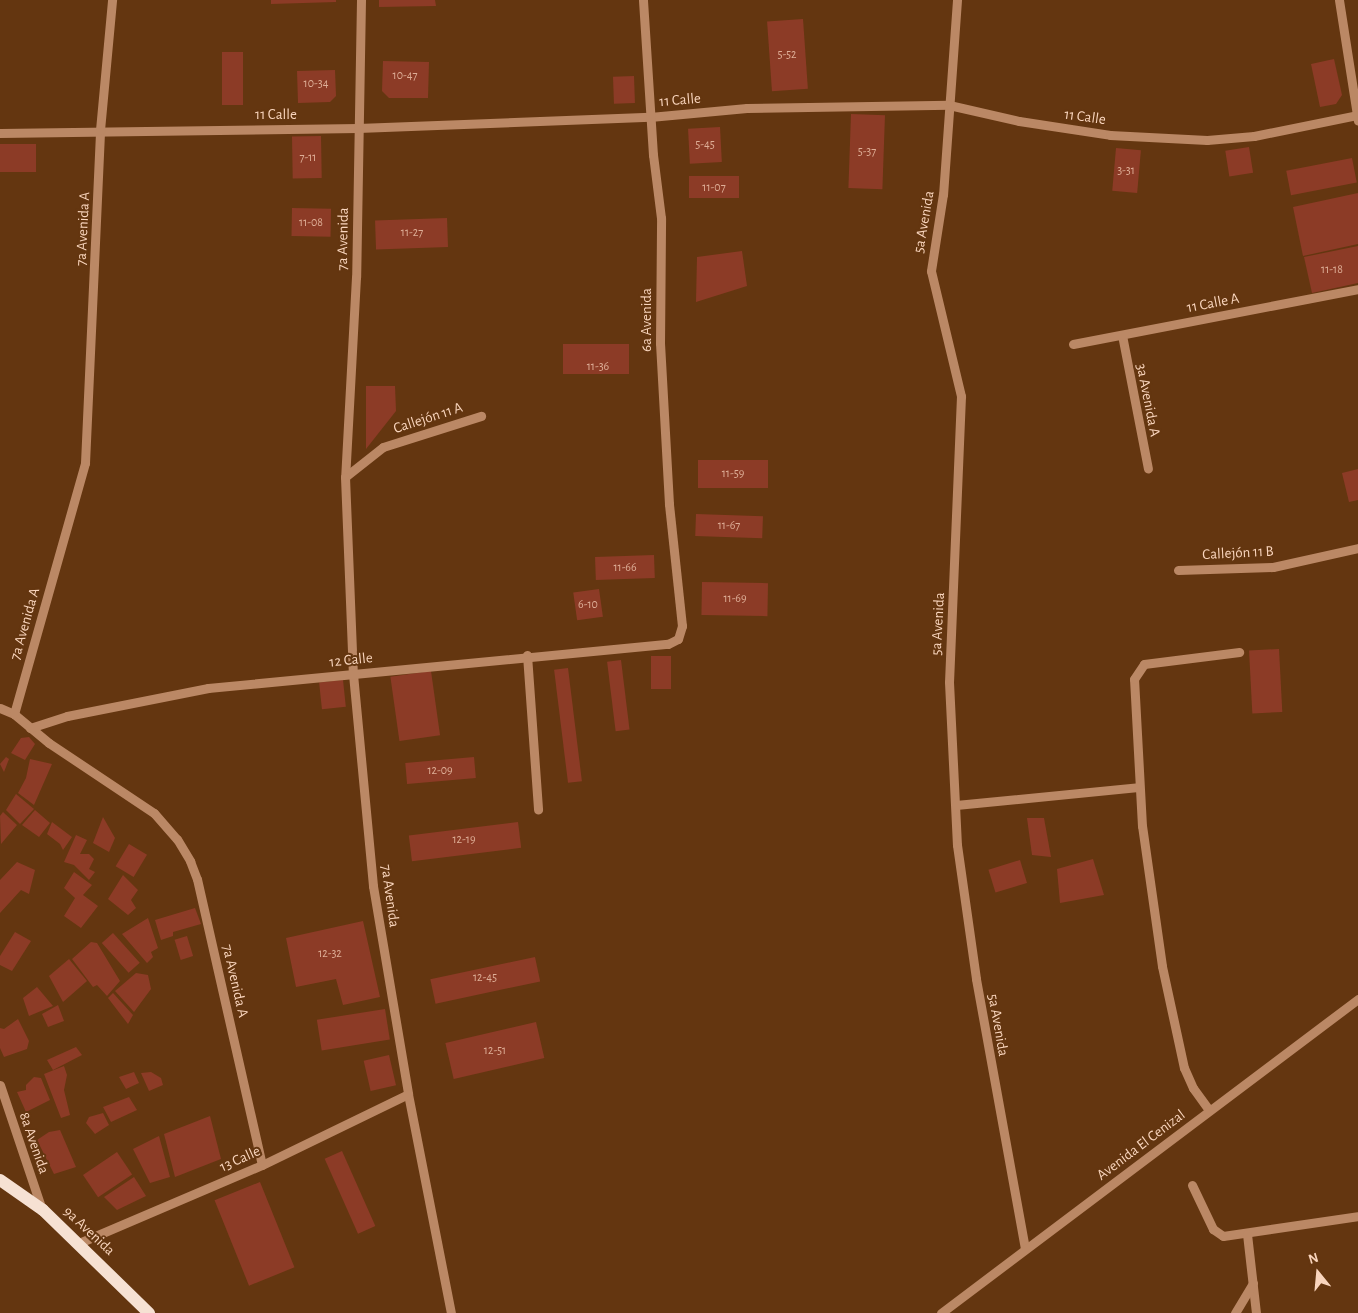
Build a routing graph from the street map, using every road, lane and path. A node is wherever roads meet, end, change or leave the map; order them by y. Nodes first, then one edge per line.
1 (112, 0) edge
2 (361, 0) edge
3 (643, 0) edge
4 (958, 0) edge
5 (1339, 0) edge
6 (949, 105) junction
7 (650, 116) junction
8 (1357, 118) edge
9 (358, 128) junction
10 (100, 130) junction
11 (0, 133) edge
12 (1358, 289) edge
13 (1122, 335) junction
14 (1073, 344) dead end
15 (481, 416) dead end
16 (1148, 469) dead end
17 (345, 477) junction
18 (1358, 548) edge
19 (1178, 570) dead end
20 (678, 639) joint
21 (1239, 652) dead end
22 (527, 655) junction
23 (353, 674) junction
24 (0, 708) edge
25 (14, 714) junction
26 (30, 728) junction
27 (1138, 787) junction
28 (956, 805) junction
29 (538, 810) dead end
30 (1358, 999) edge
31 (0, 1085) edge
32 (408, 1094) junction
33 (1209, 1110) junction
34 (262, 1165) junction
35 (0, 1180) edge
36 (1192, 1186) dead end
37 (42, 1210) junction
38 (1358, 1216) edge
39 (1247, 1234) junction
40 (79, 1243) junction
41 (1025, 1249) junction
42 (1253, 1283) junction
43 (149, 1313) edge
44 (451, 1313) edge
45 (941, 1313) edge
46 (1235, 1313) edge
47 (1256, 1313) edge

1 - 10 street, 7a Avenida A
2 - 9 street, 7a Avenida
3 - 7 street, 6a Avenida
4 - 6 street, 5a Avenida
5 - 8 street
6 - 7 street, 11 Calle
6 - 8 street, 11 Calle
6 - 28 street, 5a Avenida
7 - 9 street, 11 Calle
7 - 20 street, 6a Avenida
9 - 10 street, 11 Calle
9 - 17 street, 7a Avenida
10 - 11 street, 11 Calle
10 - 25 street, 7a Avenida A
12 - 13 street, 11 Calle A
13 - 14 street, 11 Calle A
13 - 16 street, 3a Avenida A
15 - 17 street, Callejón 11 A
17 - 23 street, 7a Avenida
18 - 19 street, Callejón 11 B
20 - 22 street, 12 Calle
21 - 27 street
22 - 23 street, 12 Calle
22 - 29 street
23 - 26 street, 12 Calle
23 - 32 street, 7a Avenida
24 - 25 street
25 - 26 street, 7a Avenida A
26 - 34 street, 7a Avenida A
27 - 28 street
27 - 33 street
28 - 41 street, 5a Avenida
30 - 33 street, Avenida El Cenizal
31 - 37 street, 8a Avenida
32 - 34 street, 13 Calle
32 - 44 street, 7a Avenida
33 - 41 street, Avenida El Cenizal
34 - 40 street, 13 Calle
35 - 37 main road, 9a Avenida
36 - 39 street
37 - 40 main road, 9a Avenida
38 - 39 street
39 - 42 street
40 - 43 main road, 9a Avenida
41 - 45 street, Avenida El Cenizal
42 - 46 street
42 - 47 street

